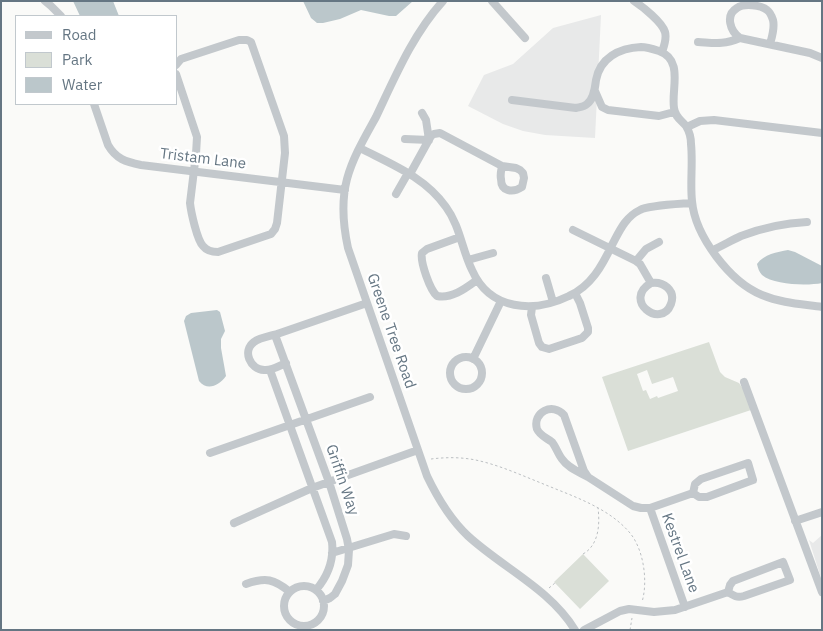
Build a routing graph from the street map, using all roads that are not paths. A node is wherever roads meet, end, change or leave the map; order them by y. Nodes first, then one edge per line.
1 (45, 1) edge
2 (443, 1) edge
3 (492, 1) edge
4 (634, 1) edge
5 (60, 15) edge
6 (525, 38) dead end
7 (740, 38) junction
8 (698, 42) dead end
9 (770, 44) junction
10 (662, 52) junction
11 (822, 58) edge
12 (178, 63) edge
13 (178, 80) edge
14 (594, 91) junction
15 (512, 100) dead end
16 (94, 105) edge
17 (674, 112) junction
18 (422, 113) dead end
19 (687, 127) junction
20 (822, 133) edge
21 (406, 139) dead end
22 (429, 140) junction
23 (360, 148) junction
24 (502, 166) dead end
25 (194, 172) junction
26 (409, 174) junction
27 (281, 183) junction
28 (345, 190) junction
29 (396, 194) dead end
30 (692, 203) junction
31 (807, 222) dead end
32 (573, 230) dead end
33 (460, 236) junction
34 (659, 242) dead end
35 (611, 248) junction
36 (713, 250) junction
37 (493, 253) dead end
38 (468, 260) junction
39 (636, 261) junction
40 (546, 278) dead end
41 (477, 280) junction
42 (651, 283) junction
43 (575, 293) junction
44 (501, 301) junction
45 (367, 302) junction
46 (553, 302) junction
47 (532, 307) junction
48 (822, 307) edge
49 (275, 335) junction
50 (473, 359) junction
51 (286, 363) junction
52 (270, 370) junction
53 (744, 382) dead end
54 (370, 397) dead end
55 (306, 419) junction
56 (289, 425) junction
57 (418, 450) junction
58 (210, 453) dead end
59 (588, 477) junction
60 (330, 482) junction
61 (312, 488) junction
62 (693, 493) junction
63 (650, 508) junction
64 (822, 512) edge
65 (795, 521) junction
66 (234, 523) dead end
67 (406, 536) dead end
68 (348, 548) junction
69 (332, 553) junction
70 (246, 584) dead end
71 (316, 590) junction
72 (290, 592) junction
73 (728, 592) junction
74 (822, 592) edge
75 (323, 601) junction
76 (685, 607) junction
77 (575, 630) edge
78 (584, 630) edge

1 - 5 street
2 - 23 street, Greene Tree Road
3 - 6 street
4 - 10 street
7 - 8 street
7 - 9 street
7 - 9 street
9 - 11 street
10 - 14 street
10 - 17 street
12 - 27 street
13 - 25 street
14 - 15 street
14 - 17 street
16 - 25 street, Tristam Lane
17 - 19 street
18 - 22 street
19 - 20 street
19 - 30 street
21 - 22 street
22 - 24 street
22 - 26 street
23 - 26 street
23 - 28 street, Greene Tree Road
25 - 27 street, Tristam Lane
25 - 27 street
26 - 29 street
26 - 33 street
27 - 28 street, Tristam Lane
28 - 45 street, Greene Tree Road
30 - 35 street
30 - 36 street
31 - 36 street
32 - 35 street
33 - 38 street
33 - 41 street
34 - 39 street
35 - 39 street
35 - 43 street
36 - 48 street
37 - 38 street
38 - 41 street
39 - 42 street
40 - 46 street
41 - 44 street
42 - 42 street
43 - 46 street
43 - 47 street
44 - 47 street
44 - 50 street
45 - 49 street
45 - 57 street, Greene Tree Road
46 - 47 street
49 - 51 street, Griffin Way
49 - 52 street
50 - 50 street
51 - 52 street
51 - 55 street, Griffin Way
52 - 56 street, Griffin Way
53 - 65 street
54 - 55 street
55 - 56 street
55 - 60 street, Griffin Way
56 - 58 street
56 - 61 street, Griffin Way
57 - 60 street
57 - 77 street, Greene Tree Road
59 - 59 street
59 - 63 street
60 - 61 street
60 - 68 street, Griffin Way
61 - 66 street
61 - 69 street, Griffin Way
62 - 62 street
62 - 63 street
63 - 76 street, Kestrel Lane
64 - 65 street
65 - 74 street
67 - 68 street
68 - 69 street
68 - 75 street, Griffin Way
69 - 71 street, Griffin Way
70 - 72 street
71 - 72 street
71 - 75 street
72 - 75 street, Griffin Way
73 - 73 street
73 - 76 street
76 - 78 street

